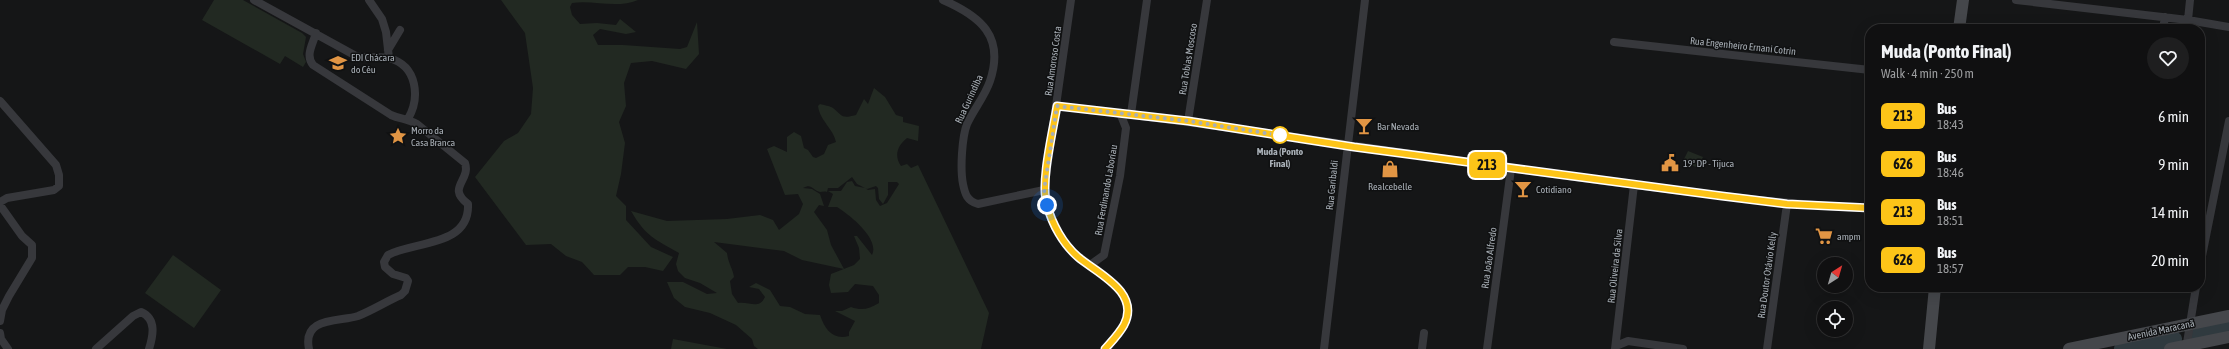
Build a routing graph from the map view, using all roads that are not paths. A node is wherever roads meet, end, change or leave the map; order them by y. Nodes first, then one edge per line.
1 (370, 0) edge
2 (943, 0) edge
3 (1071, 0) edge
4 (1147, 0) edge
5 (1207, 0) edge
6 (1364, 0) edge
7 (1963, 0) edge
8 (2016, 0) edge
9 (2190, 0) edge
10 (260, 1) edge
11 (2165, 17) junction
12 (2188, 20) junction
13 (1960, 24) edge
14 (2164, 24) edge
15 (2229, 27) edge
16 (400, 30) dead end
17 (316, 33) junction
18 (1614, 42) dead end
19 (388, 54) junction
20 (1865, 69) edge
21 (0, 101) edge
22 (1057, 106) junction
23 (1120, 113) junction
24 (1131, 114) junction
25 (408, 119) junction
26 (1188, 121) junction
27 (2229, 121) edge
28 (1346, 146) junction
29 (1511, 169) junction
30 (1634, 185) junction
31 (1044, 190) junction
32 (0, 204) edge
33 (1787, 204) junction
34 (1865, 208) edge
35 (2205, 241) edge
36 (1090, 265) junction
37 (1935, 292) edge
38 (2195, 292) edge
39 (2229, 316) edge
40 (0, 321) edge
41 (2191, 326) junction
42 (0, 333) edge
43 (1424, 333) dead end
44 (2229, 337) edge
45 (2187, 346) edge
46 (1615, 347) edge
47 (8, 349) edge
48 (96, 349) edge
49 (149, 349) edge
50 (309, 349) edge
51 (1105, 349) edge
52 (1324, 349) edge
53 (1422, 349) edge
54 (1487, 349) edge
55 (1683, 349) edge
56 (1767, 349) edge
57 (1929, 349) edge
58 (2069, 349) edge
59 (2170, 349) edge

1 - 19 street
2 - 31 street, Rua Gurindiba
3 - 22 street, Rua Amoroso Costa
4 - 24 street
5 - 26 street, Rua Tobias Moscoso
6 - 28 street, Rua Garibaldi
7 - 13 main road
8 - 11 street
9 - 12 street
10 - 17 street
11 - 12 street
11 - 14 street
12 - 15 street
16 - 19 street
17 - 19 street
17 - 25 street
18 - 20 street, Rua Engenheiro Ernani Cotrin
19 - 25 street
21 - 32 street
22 - 23 street
22 - 31 street, Rua Amoroso Costa
23 - 24 street
23 - 36 street, Rua Ferdinando Laboriau
24 - 26 street
25 - 50 street
26 - 28 street
27 - 35 street
28 - 29 street
28 - 52 street, Rua Garibaldi
29 - 30 street
29 - 54 street, Rua João Alfredo
30 - 33 street
30 - 46 street, Rua Oliveira da Silva
31 - 36 street, Rua Amoroso Costa
32 - 40 street
33 - 34 street
33 - 56 street, Rua Doutor Otávio Kelly
36 - 51 street, Rua Amoroso Costa
37 - 57 main road
38 - 41 street
39 - 41 main road, Avenida Maracanã
41 - 45 street
41 - 58 main road, Avenida Maracanã
42 - 47 street
43 - 53 street
44 - 45 main road, Avenida Maracanã
45 - 59 main road, Avenida Maracanã
46 - 55 street
48 - 49 street

